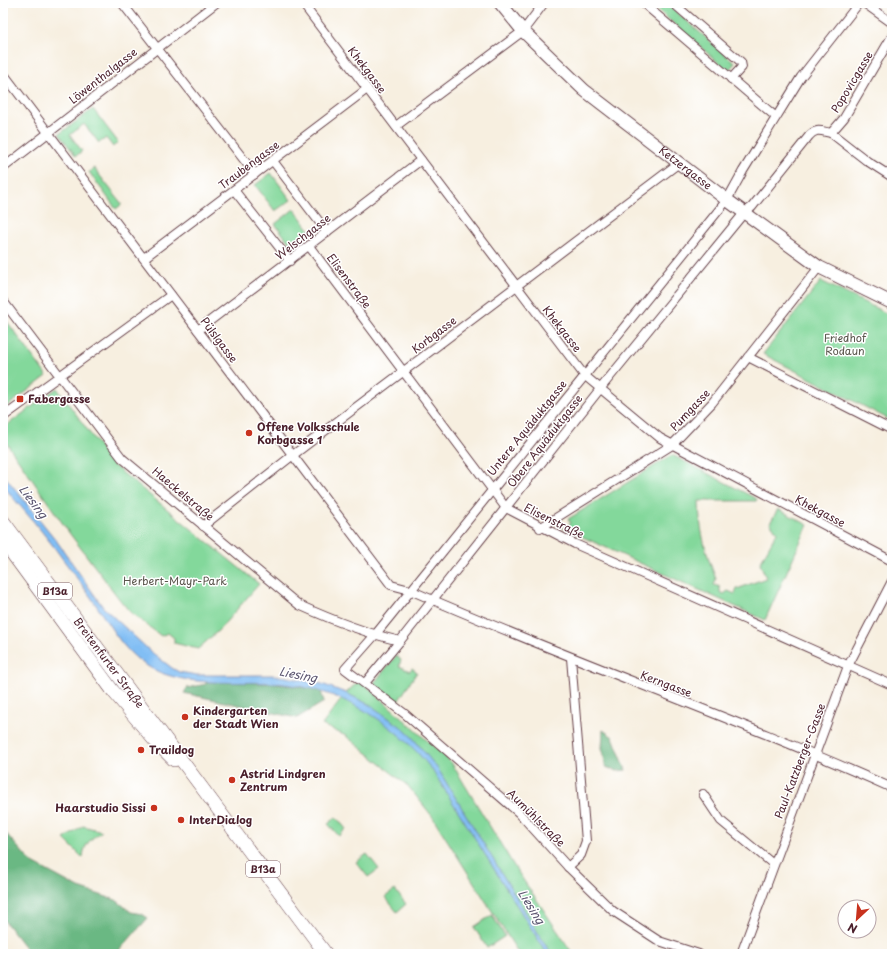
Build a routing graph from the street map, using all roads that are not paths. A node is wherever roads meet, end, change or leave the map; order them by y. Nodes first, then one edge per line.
1 (122, 3) edge
2 (216, 3) edge
3 (500, 3) edge
4 (544, 3) edge
5 (643, 3) edge
6 (673, 3) edge
7 (858, 3) edge
8 (864, 3) edge
9 (306, 8) dead end
10 (892, 23) edge
11 (523, 31) junction
12 (892, 36) edge
13 (156, 48) junction
14 (3, 72) edge
15 (731, 79) junction
16 (367, 89) junction
17 (776, 117) junction
18 (396, 126) junction
19 (49, 133) junction
20 (831, 133) junction
21 (421, 160) junction
22 (273, 161) junction
23 (679, 163) junction
24 (3, 168) edge
25 (255, 174) junction
26 (892, 177) edge
27 (234, 190) junction
28 (727, 200) junction
29 (744, 213) junction
30 (327, 232) junction
31 (309, 246) junction
32 (144, 258) junction
33 (290, 261) junction
34 (819, 267) junction
35 (516, 287) junction
36 (171, 295) junction
37 (3, 301) edge
38 (892, 303) edge
39 (198, 330) junction
40 (748, 357) junction
41 (404, 372) junction
42 (584, 375) junction
43 (59, 377) junction
44 (600, 389) junction
45 (3, 417) edge
46 (892, 430) edge
47 (672, 445) junction
48 (293, 455) junction
49 (492, 489) junction
50 (506, 508) junction
51 (3, 521) edge
52 (203, 526) junction
53 (540, 528) junction
54 (3, 541) edge
55 (892, 561) edge
56 (892, 581) edge
57 (410, 590) junction
58 (433, 600) junction
59 (375, 635) junction
60 (400, 640) junction
61 (92, 651) junction
62 (571, 658) junction
63 (848, 666) junction
64 (345, 669) joint
65 (365, 683) junction
66 (892, 686) edge
67 (815, 754) junction
68 (892, 788) edge
69 (702, 794) dead end
70 (773, 864) junction
71 (568, 867) junction
72 (326, 954) edge
73 (699, 954) edge
74 (740, 954) edge

1 - 13 street
2 - 13 street, Löwenthalgasse
3 - 11 main road, Ketzergasse
4 - 11 street
5 - 15 street
6 - 15 street
7 - 17 street, Untere Aquäduktgasse
8 - 10 street
9 - 16 street, Khekgasse
11 - 18 street
11 - 23 main road, Ketzergasse
12 - 20 street, Popovicgasse
13 - 19 street, Löwenthalgasse
13 - 25 street
14 - 19 street, Pülslgasse
15 - 17 street
16 - 18 street, Khekgasse
16 - 22 street, Traubengasse
17 - 28 street, Untere Aquäduktgasse
18 - 21 street, Khekgasse
19 - 24 street, Löwenthalgasse
19 - 32 street, Pülslgasse
20 - 26 street
20 - 29 street
21 - 30 street, Welschgasse
21 - 35 street, Khekgasse
22 - 25 street, Traubengasse
22 - 30 street
23 - 28 main road, Ketzergasse
23 - 35 street, Korbgasse
25 - 27 street, Traubengasse
27 - 32 street, Traubengasse
27 - 33 street
28 - 29 main road, Ketzergasse
28 - 42 street, Untere Aquäduktgasse
29 - 34 main road, Ketzergasse
29 - 44 street, Obere Aquäduktgasse
30 - 31 street, Welschgasse
31 - 33 street, Welschgasse
31 - 41 street, Elisenstraße
32 - 36 street, Pülslgasse
33 - 39 street, Welschgasse
34 - 38 main road, Ketzergasse
34 - 40 street, Pumgasse
35 - 41 street, Korbgasse
35 - 42 street, Khekgasse
36 - 39 street, Pülslgasse
36 - 43 street
37 - 43 street, Haeckelstraße
39 - 48 street, Pülslgasse
40 - 46 street
40 - 47 street, Pumgasse
41 - 48 street, Korbgasse
41 - 49 street, Elisenstraße
42 - 44 street, Khekgasse
42 - 49 street, Untere Aquäduktgasse
43 - 45 street
43 - 52 street, Haeckelstraße
44 - 47 street, Khekgasse
44 - 50 street, Obere Aquäduktgasse
47 - 53 street, Pumgasse
47 - 55 street, Khekgasse
48 - 52 street, Korbgasse
48 - 57 street, Pülslgasse
49 - 50 street, Elisenstraße
49 - 57 street, Untere Aquäduktgasse
50 - 53 street, Elisenstraße
50 - 58 street, Obere Aquäduktgasse
51 - 61 main road, Breitenfurter Straße / B13a
52 - 59 street, Haeckelstraße
53 - 63 street, Elisenstraße
54 - 61 main road, Breitenfurter Straße / B13a
56 - 63 street, Paul-Katzberger-Gasse
57 - 58 street, Pülslgasse
57 - 59 street, Untere Aquäduktgasse
58 - 60 street, Obere Aquäduktgasse
58 - 62 street, Kerngasse
59 - 60 street, Haeckelstraße
59 - 64 street, Untere Aquäduktgasse
60 - 65 street, Obere Aquäduktgasse
61 - 72 main road, Breitenfurter Straße / B13a
62 - 67 street, Kerngasse
62 - 71 street
63 - 66 street, Elisenstraße
63 - 67 street, Paul-Katzberger-Gasse
64 - 65 street, Aumühlstraße
65 - 71 street, Aumühlstraße
67 - 68 street, Kerngasse
67 - 70 street, Paul-Katzberger-Gasse
69 - 70 street
70 - 74 street, Paul-Katzberger-Gasse
71 - 73 street, Aumühlstraße

